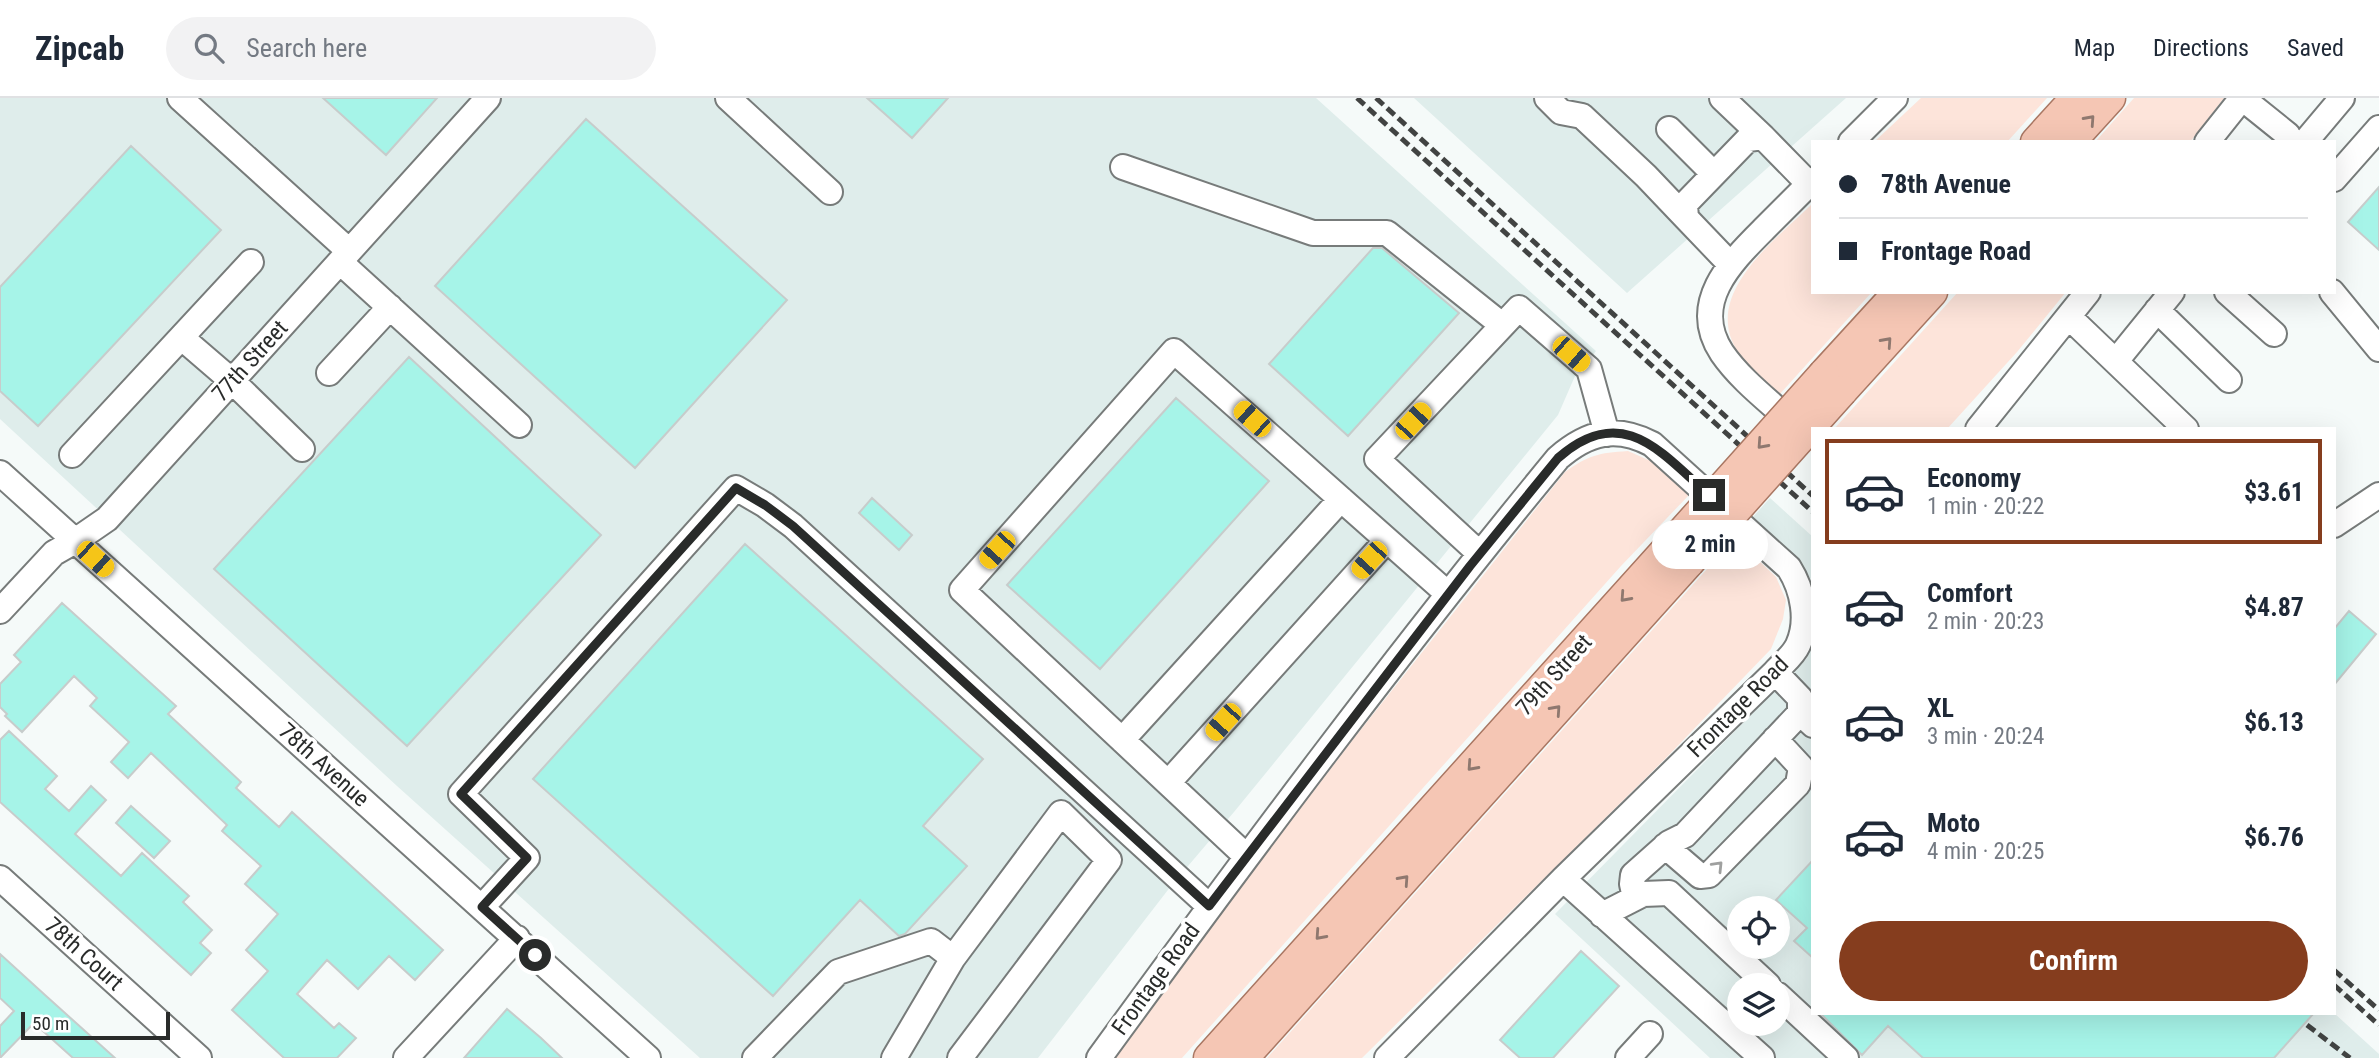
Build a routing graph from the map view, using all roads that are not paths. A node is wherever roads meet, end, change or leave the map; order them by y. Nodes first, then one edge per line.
1 (180, 98) edge
2 (488, 98) edge
3 (728, 98) edge
4 (1547, 98) edge
5 (1722, 98) edge
6 (1895, 98) edge
7 (2076, 98) edge
8 (2110, 98) edge
9 (2242, 98) edge
10 (2342, 98) edge
11 (2379, 128) edge
12 (1669, 129) dead end
13 (1763, 137) junction
14 (1853, 140) edge
15 (2038, 140) edge
16 (2072, 140) edge
17 (2209, 140) edge
18 (2289, 140) edge
19 (2307, 140) edge
20 (1123, 167) dead end
21 (1714, 174) junction
22 (2336, 177) edge
23 (1811, 182) edge
24 (830, 192) dead end
25 (1686, 218) junction
26 (344, 257) junction
27 (251, 262) dead end
28 (1730, 264) junction
29 (1898, 294) edge
30 (1930, 294) edge
31 (2086, 294) edge
32 (2229, 294) edge
33 (2334, 294) edge
34 (2164, 301) edge
35 (390, 307) junction
36 (2069, 317) junction
37 (1502, 325) junction
38 (2274, 334) dead end
39 (182, 338) junction
40 (2379, 349) edge
41 (2116, 361) junction
42 (329, 373) dead end
43 (2229, 380) dead end
44 (232, 381) junction
45 (1833, 383) junction
46 (519, 425) dead end
47 (1980, 427) edge
48 (2184, 427) edge
49 (1607, 433) junction
50 (1811, 440) edge
51 (302, 449) dead end
52 (72, 455) dead end
53 (0, 473) edge
54 (2379, 495) edge
55 (1341, 499) junction
56 (2336, 524) edge
57 (1387, 540) junction
58 (75, 541) junction
59 (1480, 554) junction
60 (1679, 554) junction
61 (1448, 594) junction
62 (0, 611) edge
63 (1775, 672) junction
64 (1806, 708) edge
65 (1775, 739) junction
66 (1122, 740) junction
67 (1168, 783) junction
68 (1665, 846) junction
69 (1247, 857) junction
70 (0, 878) edge
71 (1563, 879) junction
72 (1635, 898) junction
73 (1209, 906) junction
74 (482, 907) junction
75 (1602, 915) junction
76 (517, 938) junction
77 (953, 958) junction
78 (1755, 973) edge
79 (1790, 1006) edge
80 (1650, 1034) dead end
81 (199, 1058) edge
82 (406, 1058) edge
83 (648, 1058) edge
84 (755, 1058) edge
85 (894, 1058) edge
86 (960, 1058) edge
87 (1099, 1058) edge
88 (1209, 1058) edge
89 (1243, 1058) edge
90 (1387, 1058) edge
91 (1628, 1058) edge
92 (1762, 1058) edge
93 (1846, 1058) edge

1 - 26 street
2 - 26 street, 77th Street
3 - 24 street
4 - 25 street
5 - 13 street
6 - 14 street
7 - 15 main road
16 -> 8 main road
9 - 17 street
9 - 18 street
10 - 19 street
11 - 22 street
12 - 21 street
13 - 21 street
13 - 23 street
20 - 37 street
21 - 25 street
23 - 28 street
25 - 28 street
26 - 35 street
26 - 44 street, 77th Street
27 - 39 street
28 - 50 street
29 - 45 main road, 79th Street
45 -> 30 main road, 79th Street
31 - 36 street
32 - 38 street
33 - 40 street
34 - 41 street
34 - 43 street
35 - 42 street
35 - 46 street
36 - 41 street
36 - 47 street
37 - 49 street
37 - 59 street
39 - 44 street
39 - 52 street
41 - 48 street
44 - 51 street
44 - 58 street, 77th Street
45 - 60 main road, 79th Street, bridge
49 - 59 street, Frontage Road
49 - 63 street, Frontage Road
53 - 58 street, 78th Avenue
54 - 56 street
55 - 57 street
55 - 66 street
55 - 66 street
57 - 61 street
57 - 67 street
58 - 62 street, 77th Street
58 - 74 street, 78th Avenue
59 - 61 street, Frontage Road
60 -> 88 main road, 79th Street
89 -> 60 main road, 79th Street
61 - 69 street, Frontage Road
63 - 64 street
63 - 71 street, Frontage Road
64 - 65 street
65 - 68 street
68 -> 65 street
66 - 67 street
67 - 69 street
68 - 72 street
69 - 73 street, Frontage Road
70 - 81 street, 78th Court
71 - 75 street
71 - 90 street, Frontage Road
72 - 75 street
72 - 78 street
73 - 74 street
73 - 87 street, Frontage Road
74 - 76 street, 78th Avenue
75 - 92 street
76 - 82 street
76 - 83 street, 78th Avenue
77 - 84 street
77 - 85 street
77 - 86 street
79 - 93 street
80 - 91 street

